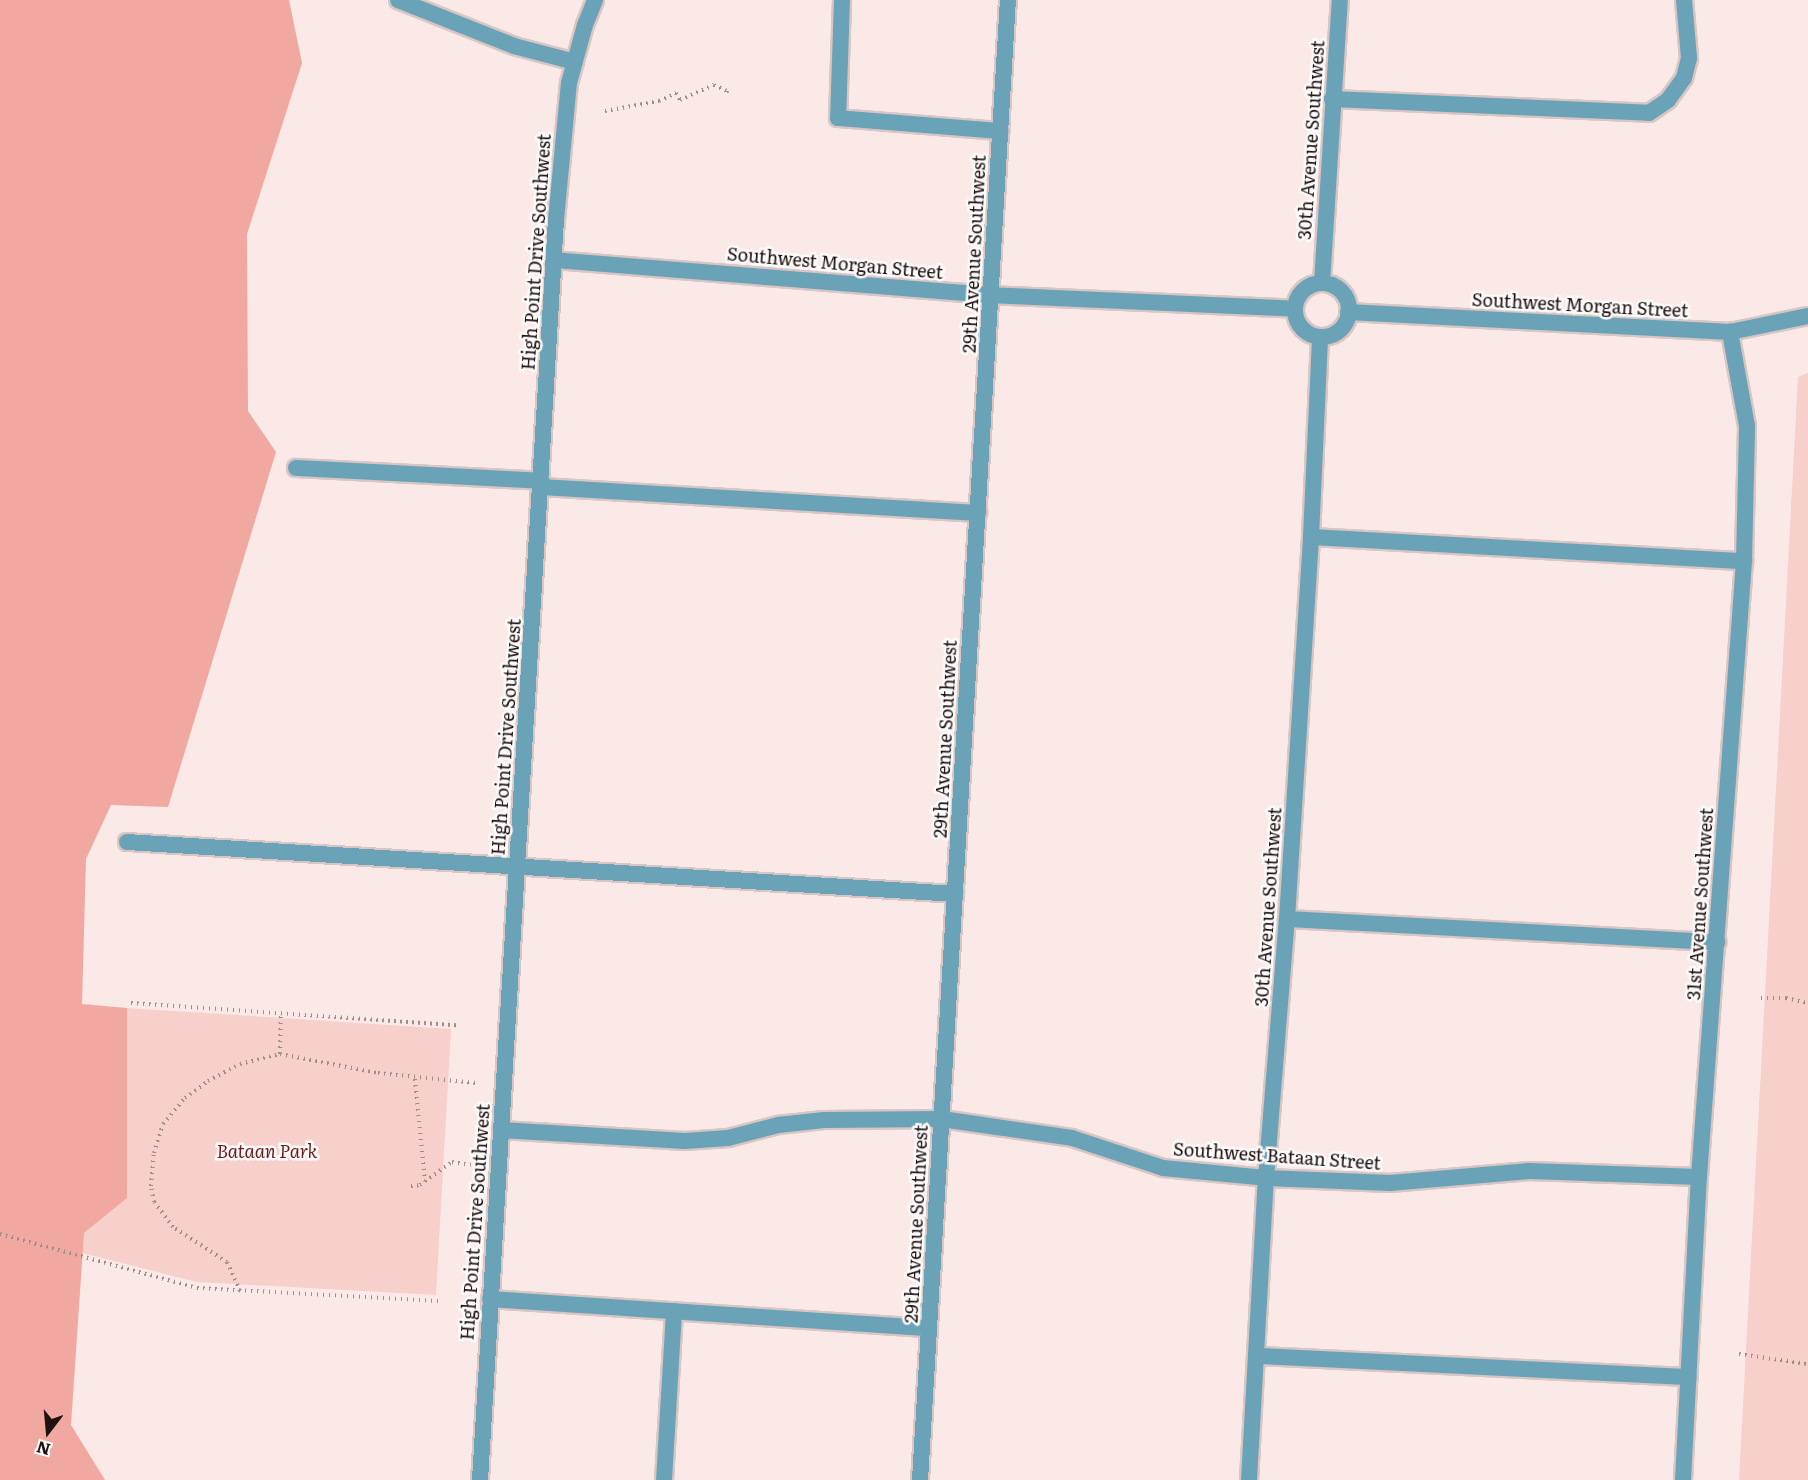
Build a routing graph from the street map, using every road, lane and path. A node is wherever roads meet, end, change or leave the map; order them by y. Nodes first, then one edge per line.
1 (398, 0) edge
2 (594, 0) edge
3 (842, 0) edge
4 (1008, 0) edge
5 (1340, 0) edge
6 (1684, 0) edge
7 (575, 62) junction
8 (726, 96) dead end
9 (1332, 99) junction
10 (605, 111) dead end
11 (1000, 131) junction
12 (554, 260) junction
13 (1322, 283) junction
14 (991, 295) junction
15 (1294, 309) junction
16 (1348, 312) junction
17 (1808, 316) edge
18 (1730, 332) junction
19 (1320, 337) junction
20 (296, 468) dead end
21 (541, 484) junction
22 (978, 513) junction
23 (1311, 537) junction
24 (1744, 561) junction
25 (127, 842) dead end
26 (517, 866) junction
27 (956, 894) junction
28 (1287, 920) junction
29 (1717, 942) junction
30 (1761, 998) dead end
31 (131, 1003) dead end
32 (1808, 1004) edge
33 (281, 1013) junction
34 (456, 1025) dead end
35 (280, 1054) junction
36 (416, 1079) junction
37 (476, 1083) dead end
38 (942, 1119) junction
39 (501, 1130) junction
40 (471, 1165) dead end
41 (1699, 1177) junction
42 (1266, 1178) junction
43 (424, 1182) junction
44 (411, 1186) dead end
45 (0, 1234) edge
46 (240, 1291) junction
47 (489, 1299) junction
48 (438, 1301) dead end
49 (674, 1311) junction
50 (929, 1328) junction
51 (1739, 1354) dead end
52 (1257, 1356) junction
53 (1808, 1364) edge
54 (1688, 1377) junction
55 (480, 1480) edge
56 (664, 1480) edge
57 (920, 1480) edge
58 (1249, 1480) edge
59 (1683, 1480) edge

1 - 7 street
2 - 7 street, High Point Drive Southwest
3 - 11 street
4 - 11 street, 29th Avenue Southwest
5 - 9 street, 30th Avenue Southwest
6 - 9 street
7 - 12 street, High Point Drive Southwest
8 - 10 path
9 - 13 street, 30th Avenue Southwest
11 - 14 street, 29th Avenue Southwest
12 - 14 street, Southwest Morgan Street
12 - 21 street, High Point Drive Southwest
13 - 15 street
13 - 16 street
14 - 15 street, Southwest Morgan Street
14 - 22 street, 29th Avenue Southwest
15 - 19 street
16 - 18 street, Southwest Morgan Street
16 - 19 street
17 - 18 street, Southwest Morgan Street
18 - 24 street, 31st Avenue Southwest
19 - 23 street, 30th Avenue Southwest
20 - 21 street
21 - 22 street
21 - 26 street, High Point Drive Southwest
22 - 27 street, 29th Avenue Southwest
23 - 24 street
23 - 28 street, 30th Avenue Southwest
24 - 29 street, 31st Avenue Southwest
25 - 26 street
26 - 27 street
26 - 39 street, High Point Drive Southwest
27 - 38 street, 29th Avenue Southwest
28 - 29 street
28 - 42 street, 30th Avenue Southwest
29 - 41 street, 31st Avenue Southwest
30 - 32 path
31 - 33 path
33 - 34 path
33 - 35 path
35 - 36 path
35 - 46 path
36 - 37 path
36 - 43 path
38 - 39 street, Southwest Bataan Street
38 - 42 street, Southwest Bataan Street
38 - 50 street, 29th Avenue Southwest
39 - 47 street, High Point Drive Southwest
40 - 43 path
41 - 42 street, Southwest Bataan Street
41 - 54 street, 31st Avenue Southwest
42 - 52 street, 30th Avenue Southwest
43 - 44 path
45 - 46 path
46 - 48 path
47 - 49 street
47 - 55 street, High Point Drive Southwest
49 - 50 street
49 - 56 street
50 - 57 street, 29th Avenue Southwest
51 - 53 path
52 - 54 street
52 - 58 street, 30th Avenue Southwest
54 - 59 street, 31st Avenue Southwest

